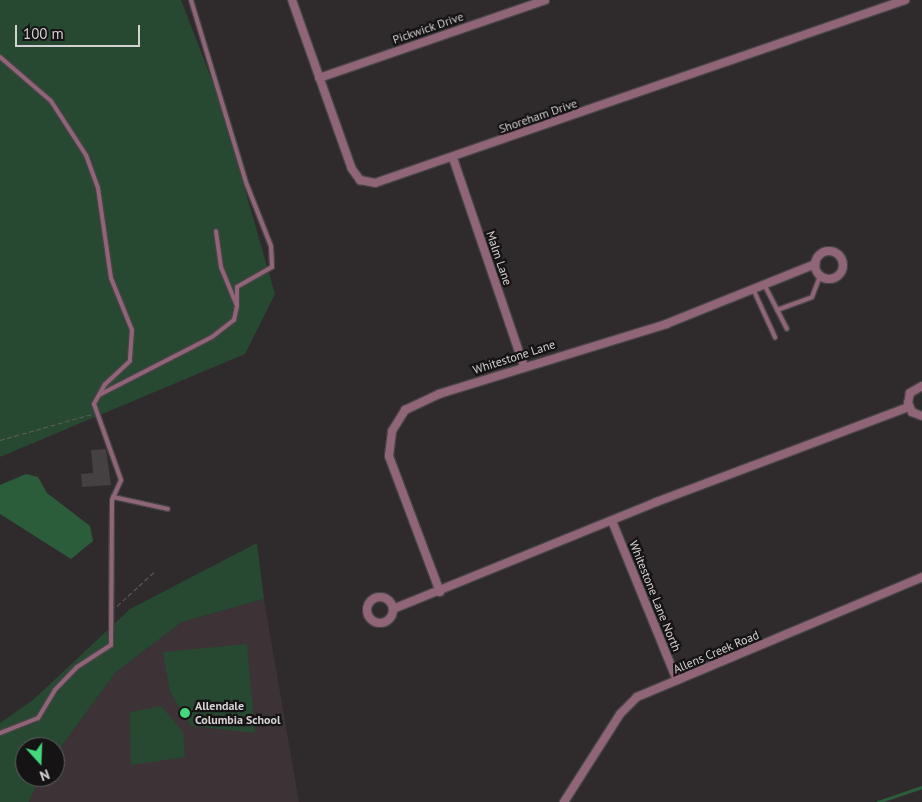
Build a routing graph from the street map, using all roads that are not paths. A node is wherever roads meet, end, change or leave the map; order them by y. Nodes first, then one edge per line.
1 (192, 0) edge
2 (292, 0) edge
3 (545, 0) edge
4 (905, 0) edge
5 (0, 57) edge
6 (319, 78) junction
7 (453, 158) junction
8 (216, 231) dead end
9 (815, 264) junction
10 (820, 276) junction
11 (766, 286) junction
12 (754, 291) junction
13 (237, 306) junction
14 (777, 310) junction
15 (787, 329) dead end
16 (775, 337) dead end
17 (524, 366) junction
18 (922, 386) edge
19 (99, 395) junction
20 (909, 408) junction
21 (922, 416) edge
22 (113, 497) junction
23 (168, 509) dead end
24 (612, 521) junction
25 (922, 577) edge
26 (440, 592) junction
27 (393, 609) dead end
28 (677, 680) junction
29 (0, 733) edge
30 (564, 802) edge

1 - 13 lane
2 - 6 street, Shoreham Drive
3 - 6 street, Pickwick Drive
4 - 7 street, Shoreham Drive
5 - 19 lane
6 - 7 street, Shoreham Drive
7 - 17 street, Malm Lane
8 - 13 lane
9 - 10 street
9 - 10 street, Whitestone Lane
9 - 11 street, Whitestone Lane
10 - 14 lane
11 - 12 street, Whitestone Lane
11 - 14 lane
12 - 16 lane
12 - 17 street, Whitestone Lane
13 - 19 lane
14 - 15 lane
17 - 26 street, Whitestone Lane
18 - 20 street
19 - 22 lane
20 - 21 street
20 - 24 street
22 - 23 lane
22 - 29 lane
24 - 26 street
24 - 28 street, Whitestone Lane North
25 - 28 street, Allens Creek Road
26 - 27 street
28 - 30 street, Allens Creek Road

